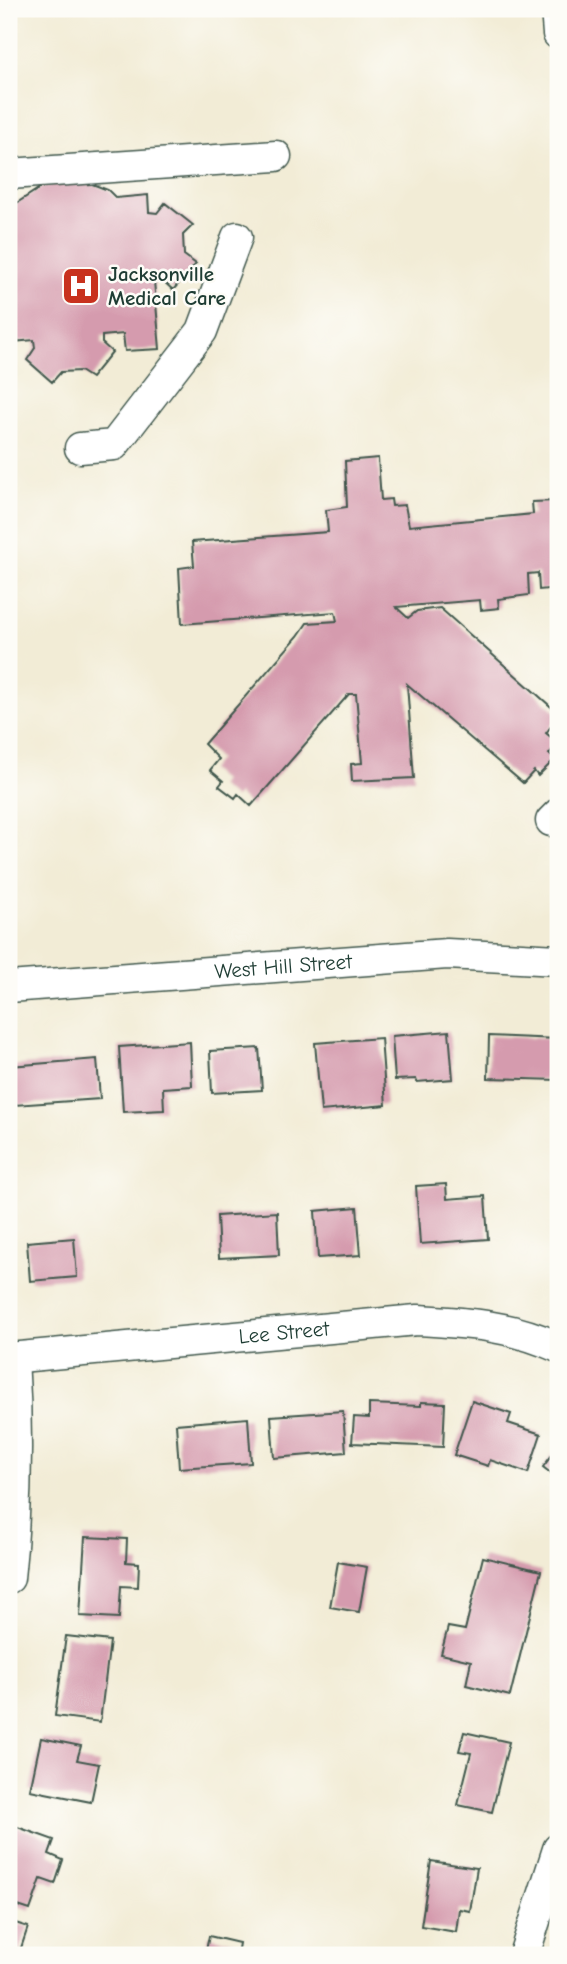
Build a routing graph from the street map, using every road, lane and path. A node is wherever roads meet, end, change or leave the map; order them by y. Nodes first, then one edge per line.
1 (556, 9) edge
2 (558, 34) edge
3 (276, 156) dead end
4 (9, 174) edge
5 (236, 237) dead end
6 (79, 448) dead end
7 (558, 960) edge
8 (9, 987) edge
9 (558, 1347) edge
10 (11, 1357) edge
11 (9, 1578) edge
12 (558, 1849) edge
13 (524, 1955) edge

1 - 2 street
3 - 4 street
5 - 6 street
7 - 8 street, West Hill Street
9 - 10 street, Lee Street
10 - 11 street
12 - 13 street

